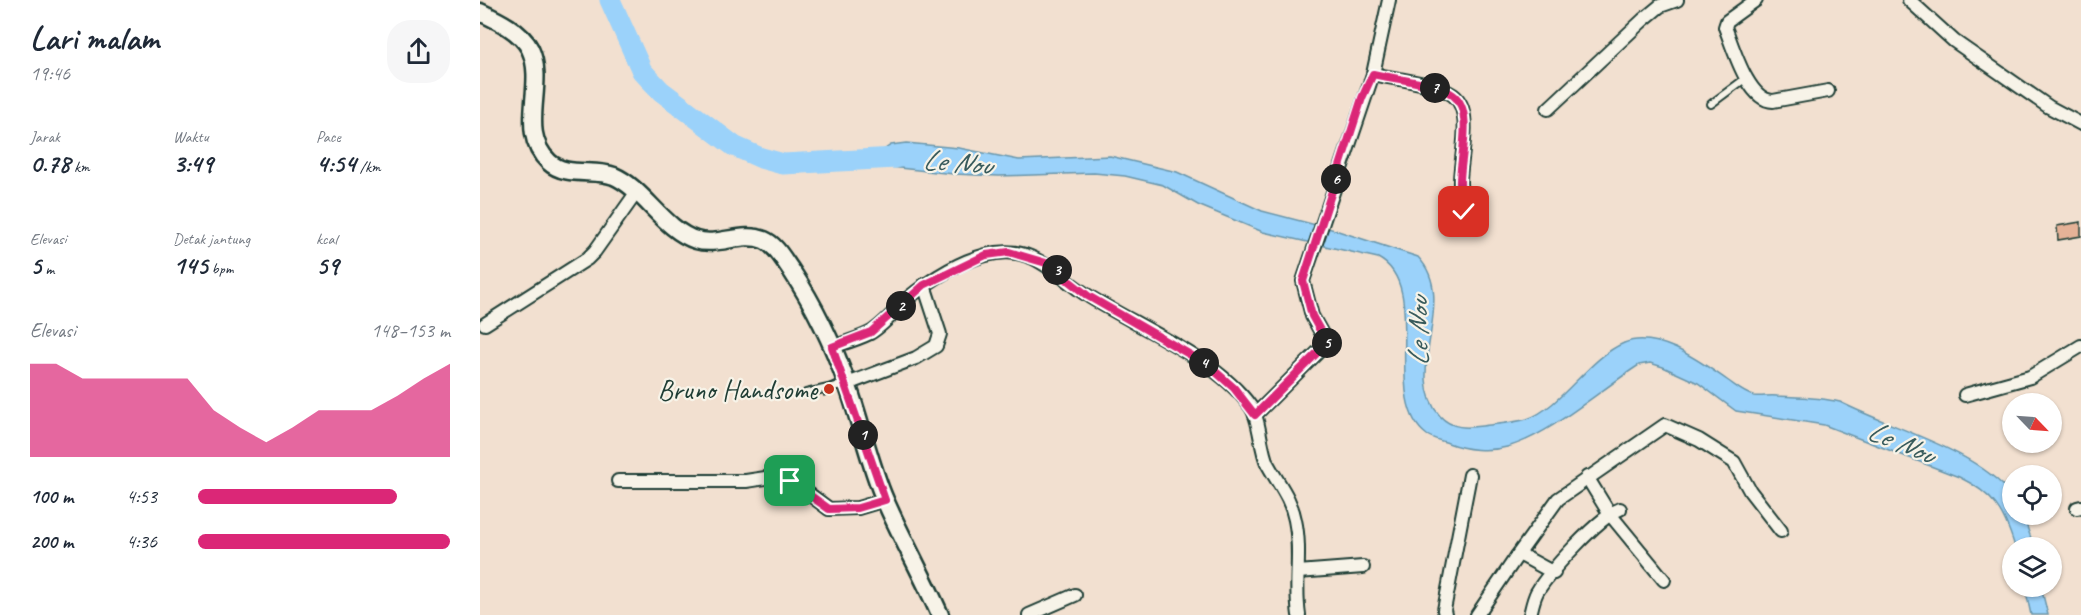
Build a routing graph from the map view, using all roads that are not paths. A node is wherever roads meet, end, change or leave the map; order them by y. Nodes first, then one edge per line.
1 (1389, 0) edge
2 (1677, 0) edge
3 (1756, 0) edge
4 (1909, 0) edge
5 (480, 12) edge
6 (1373, 74) junction
7 (1746, 78) junction
8 (1828, 91) dead end
9 (1711, 104) dead end
10 (1548, 109) dead end
11 (2081, 124) edge
12 (636, 193) junction
13 (1464, 212) dead end
14 (924, 285) junction
15 (485, 324) dead end
16 (2081, 346) edge
17 (832, 347) junction
18 (847, 384) junction
19 (806, 393) dead end
20 (1965, 394) dead end
21 (1255, 415) junction
22 (1470, 475) dead end
23 (1587, 477) junction
24 (618, 481) dead end
25 (885, 500) junction
26 (1615, 511) junction
27 (1781, 531) dead end
28 (1517, 556) junction
29 (1363, 567) dead end
30 (1298, 572) junction
31 (1554, 573) junction
32 (1664, 580) dead end
33 (1075, 595) dead end
34 (940, 615) edge
35 (1029, 615) edge
36 (1299, 615) edge
37 (1445, 615) edge
38 (1477, 615) edge
39 (1530, 615) edge

1 - 6 street
2 - 10 street
3 - 7 street
4 - 11 street
5 - 12 main road
6 - 13 street
6 - 21 street
7 - 8 street
7 - 9 lane
12 - 15 street
12 - 17 main road
14 - 17 street
14 - 18 street
14 - 21 street
16 - 20 street
17 - 18 main road
18 - 19 lane
18 - 25 main road
21 - 30 street
22 - 37 street
23 - 26 street
23 - 27 street
23 - 28 street
24 - 25 street
25 - 34 main road
26 - 31 street
26 - 32 street
28 - 31 street
28 - 38 street
29 - 30 street
30 - 36 street
31 - 39 street
33 - 35 street

